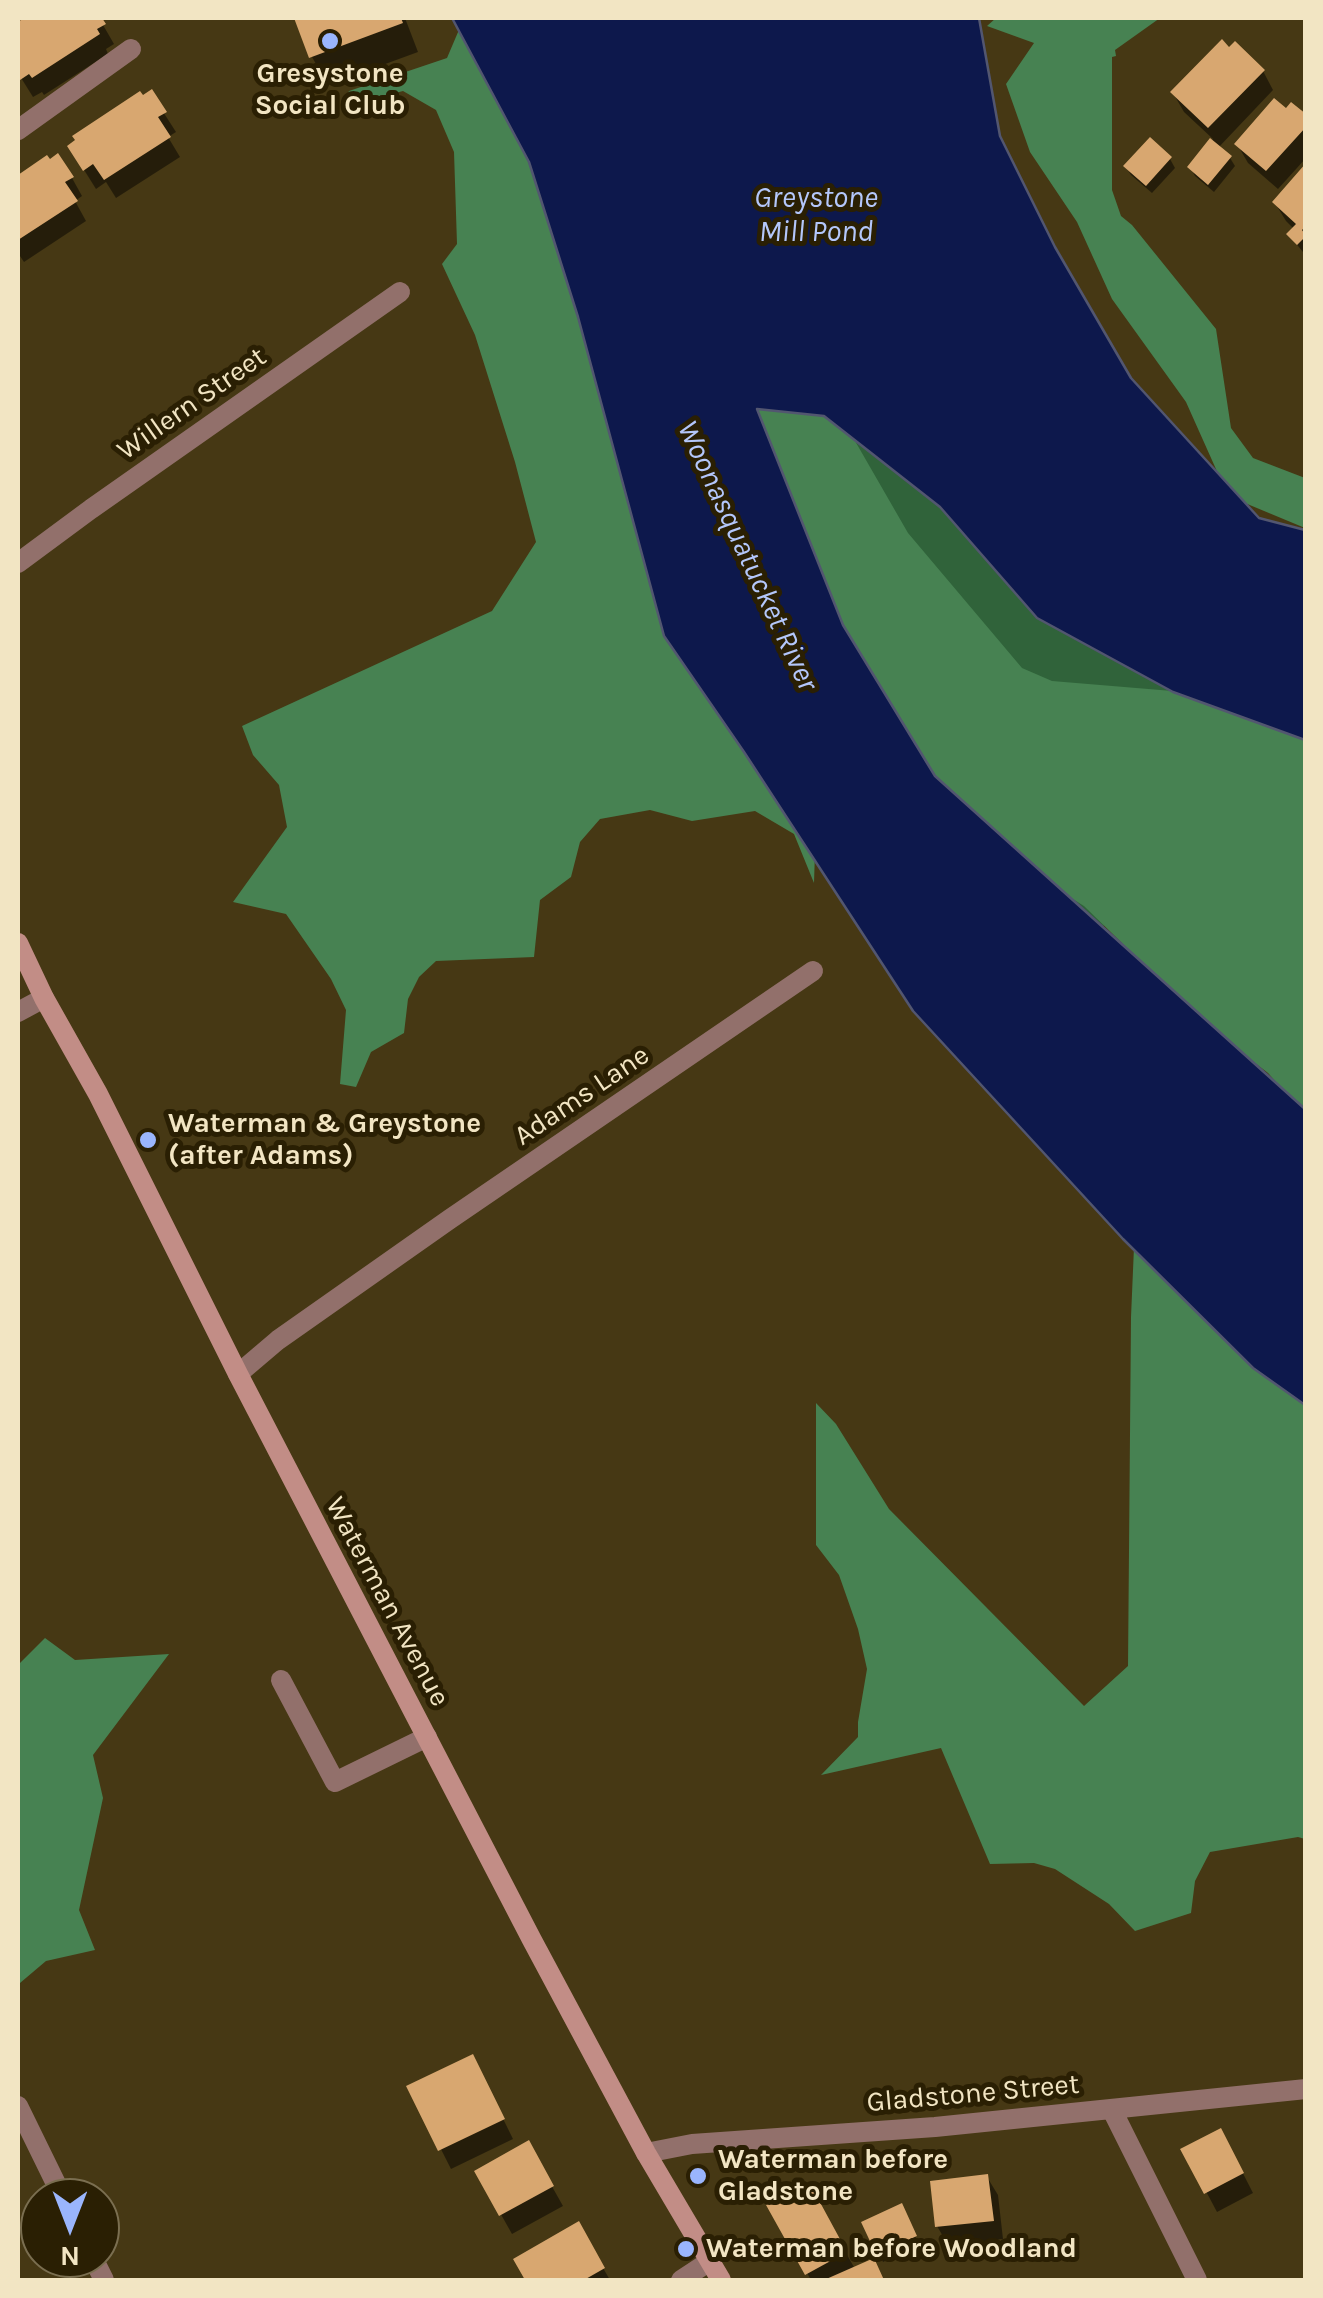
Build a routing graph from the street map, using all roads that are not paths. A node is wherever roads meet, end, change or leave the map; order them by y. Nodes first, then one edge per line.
1 (131, 49) dead end
2 (18, 130) edge
3 (400, 292) dead end
4 (18, 563) edge
5 (18, 943) edge
6 (813, 971) dead end
7 (44, 998) junction
8 (18, 1012) edge
9 (238, 1374) junction
10 (282, 1680) dead end
11 (427, 1737) junction
12 (1306, 2089) edge
13 (18, 2106) edge
14 (1112, 2110) junction
15 (646, 2152) junction
16 (53, 2178) edge
17 (710, 2261) junction
18 (682, 2280) edge
19 (720, 2280) edge
20 (1197, 2280) edge

1 - 2 street
3 - 4 street, Willern Street
5 - 7 main road, Waterman Avenue
6 - 9 street, Adams Lane
7 - 8 street
7 - 9 main road, Waterman Avenue
9 - 11 main road, Waterman Avenue
10 - 11 street
11 - 15 main road, Waterman Avenue
12 - 14 street, Gladstone Street
13 - 16 street
14 - 15 street, Gladstone Street
14 - 20 street
15 - 17 main road, Waterman Avenue
17 - 18 street
17 - 19 main road, Waterman Avenue

